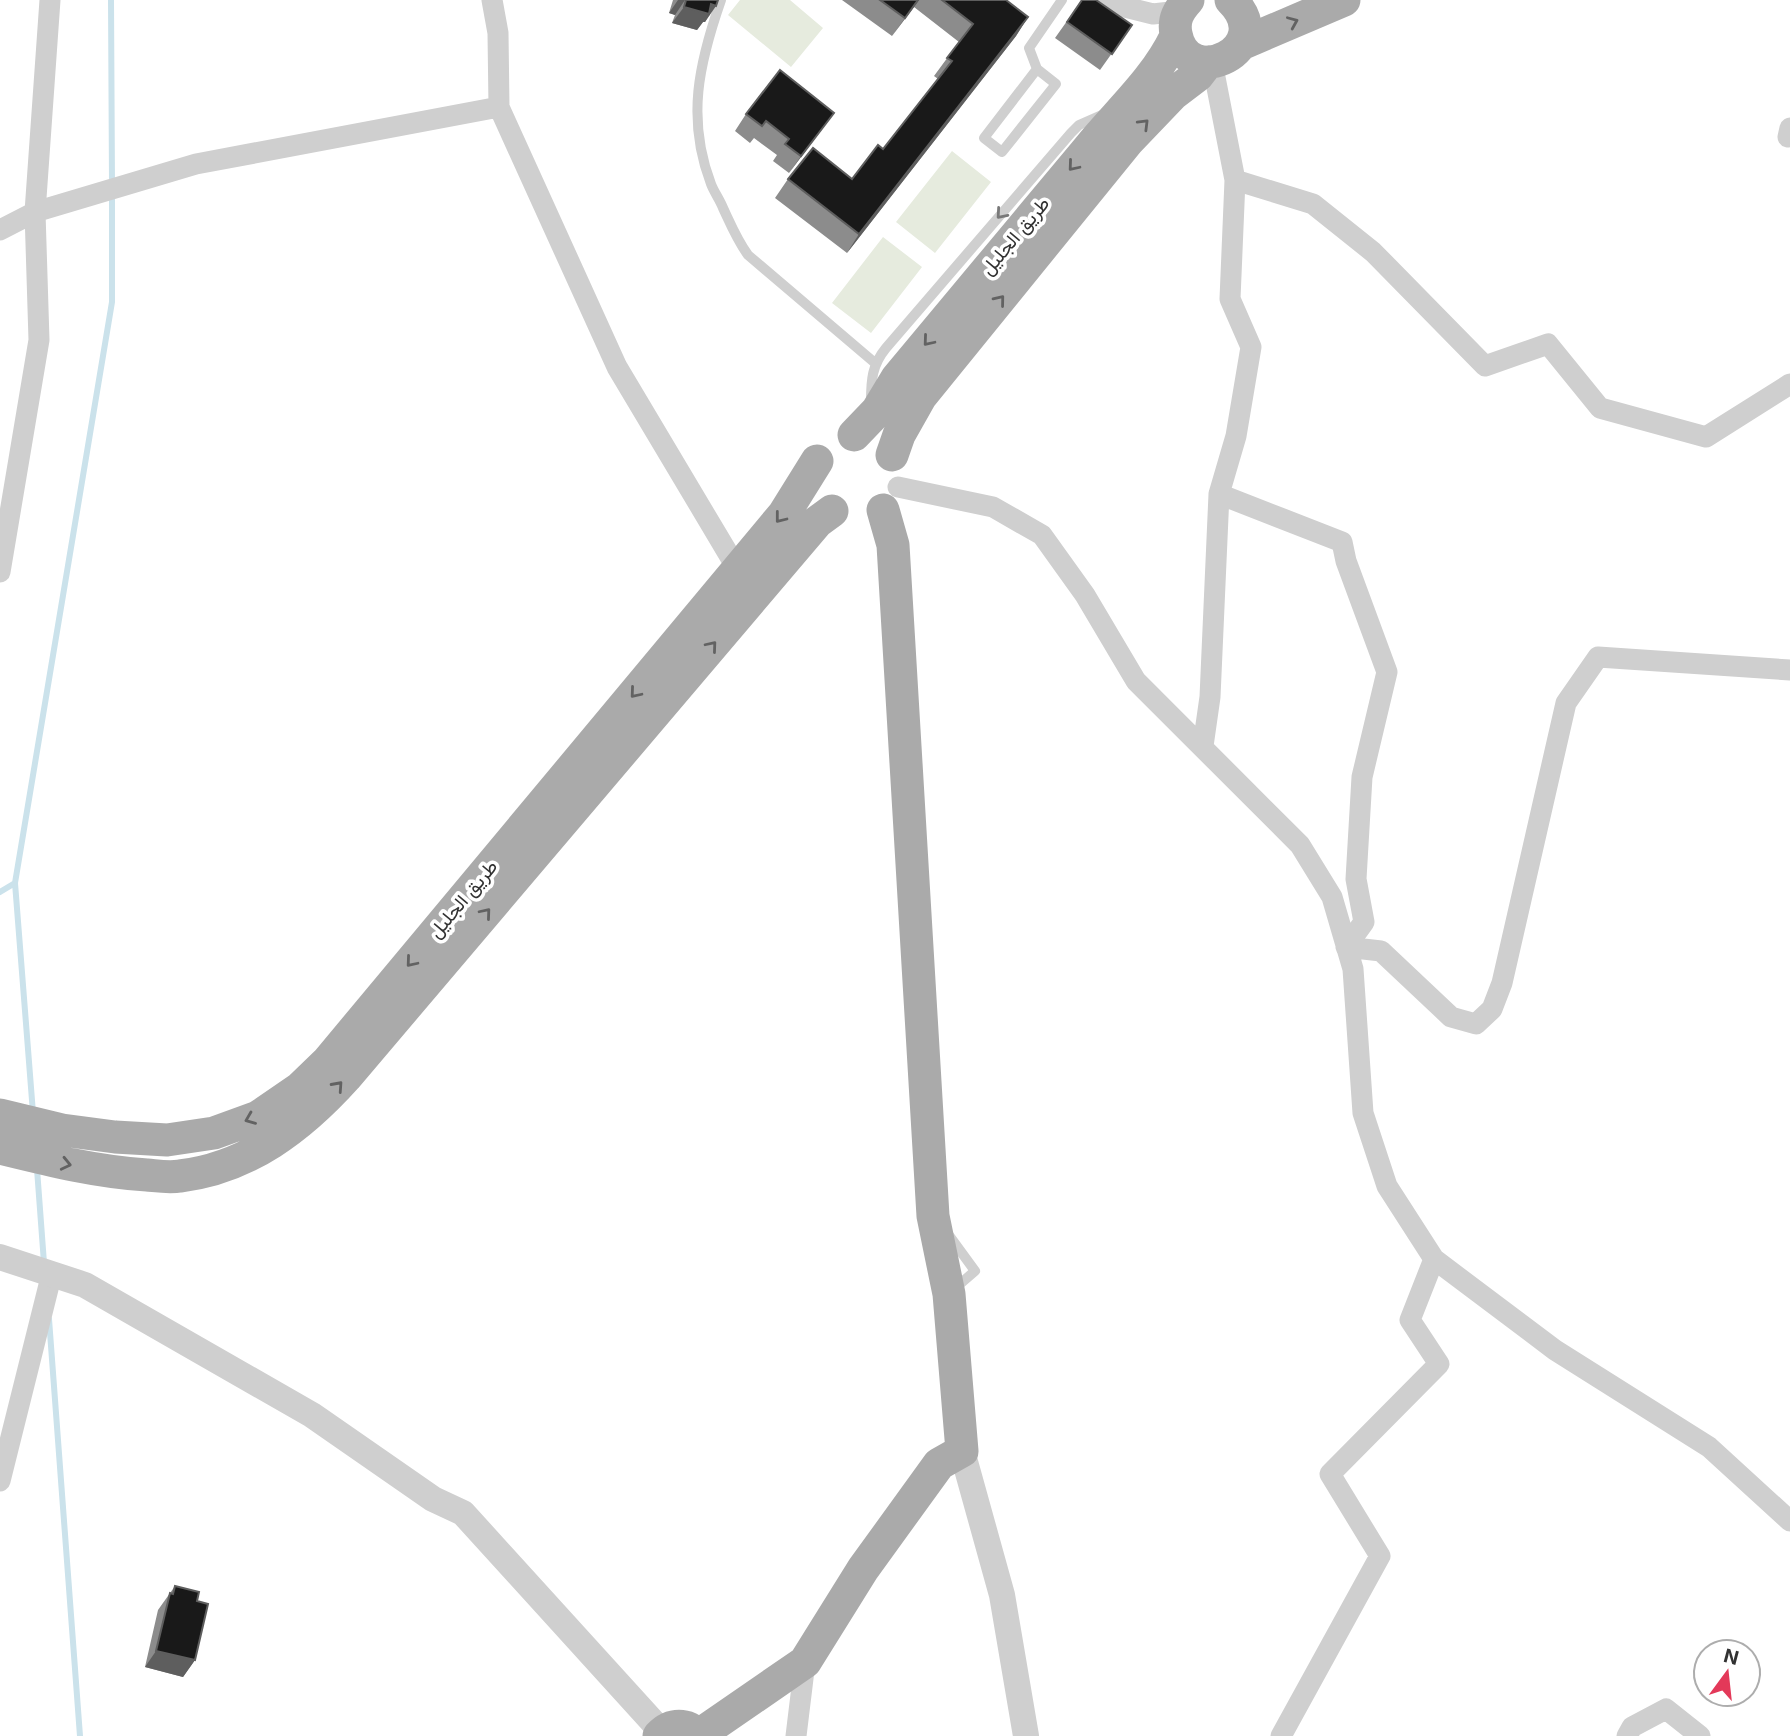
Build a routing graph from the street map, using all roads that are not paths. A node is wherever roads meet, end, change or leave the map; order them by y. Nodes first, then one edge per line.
1 (50, 0) edge
2 (492, 0) edge
3 (721, 0) edge
4 (1062, 0) edge
5 (1097, 0) edge
6 (1231, 0) edge
7 (1264, 0) edge
8 (1344, 0) edge
9 (1182, 14) edge
10 (1241, 44) junction
11 (1210, 62) junction
12 (1037, 69) junction
13 (499, 107) junction
14 (1123, 108) junction
15 (1235, 180) junction
16 (36, 212) junction
17 (0, 230) edge
18 (875, 363) junction
19 (1790, 384) edge
20 (863, 426) junction
21 (817, 461) junction
22 (891, 484) junction
23 (1219, 494) junction
24 (832, 511) junction
25 (738, 570) junction
26 (0, 572) edge
27 (1790, 670) edge
28 (1203, 746) junction
29 (1346, 947) junction
30 (0, 1115) edge
31 (0, 1148) edge
32 (0, 1257) edge
33 (1434, 1259) junction
34 (52, 1273) junction
35 (962, 1451) junction
36 (0, 1480) edge
37 (1790, 1521) edge
38 (805, 1662) junction
39 (660, 1734) edge
40 (699, 1736) edge
41 (796, 1736) edge
42 (1026, 1736) edge
43 (1281, 1736) edge
44 (1627, 1736) edge
45 (1700, 1736) edge

1 - 16 street
2 - 13 street
3 - 18 lane
4 - 12 lane
5 - 9 street
6 - 7 main road
6 - 10 main road
10 -> 8 main road
9 - 11 main road
9 - 14 main road, طريق الجليل
10 - 11 main road, طريق الجليل
11 - 15 street
22 -> 11 main road, طريق الجليل
12 - 12 lane
13 - 16 street
13 - 25 street
14 -> 18 lane
14 -> 20 main road, طريق الجليل
15 - 19 street
15 - 23 street
16 - 17 street
16 - 26 street
18 - 20 lane
20 - 21 main road
20 - 22 main road
21 - 24 main road
21 -> 25 main road, طريق الجليل
22 - 24 main road
22 - 28 street
22 - 35 main road
23 - 28 street
23 - 29 street
31 -> 24 main road, طريق الجليل
25 -> 30 main road, طريق الجليل
27 - 29 street
28 - 29 street
29 - 33 street
32 - 34 street
33 - 37 street
33 - 43 street
34 - 36 street
34 - 39 street
35 - 38 main road
35 - 42 street
38 - 40 main road
38 - 41 street
39 - 40 main road
44 - 45 street

